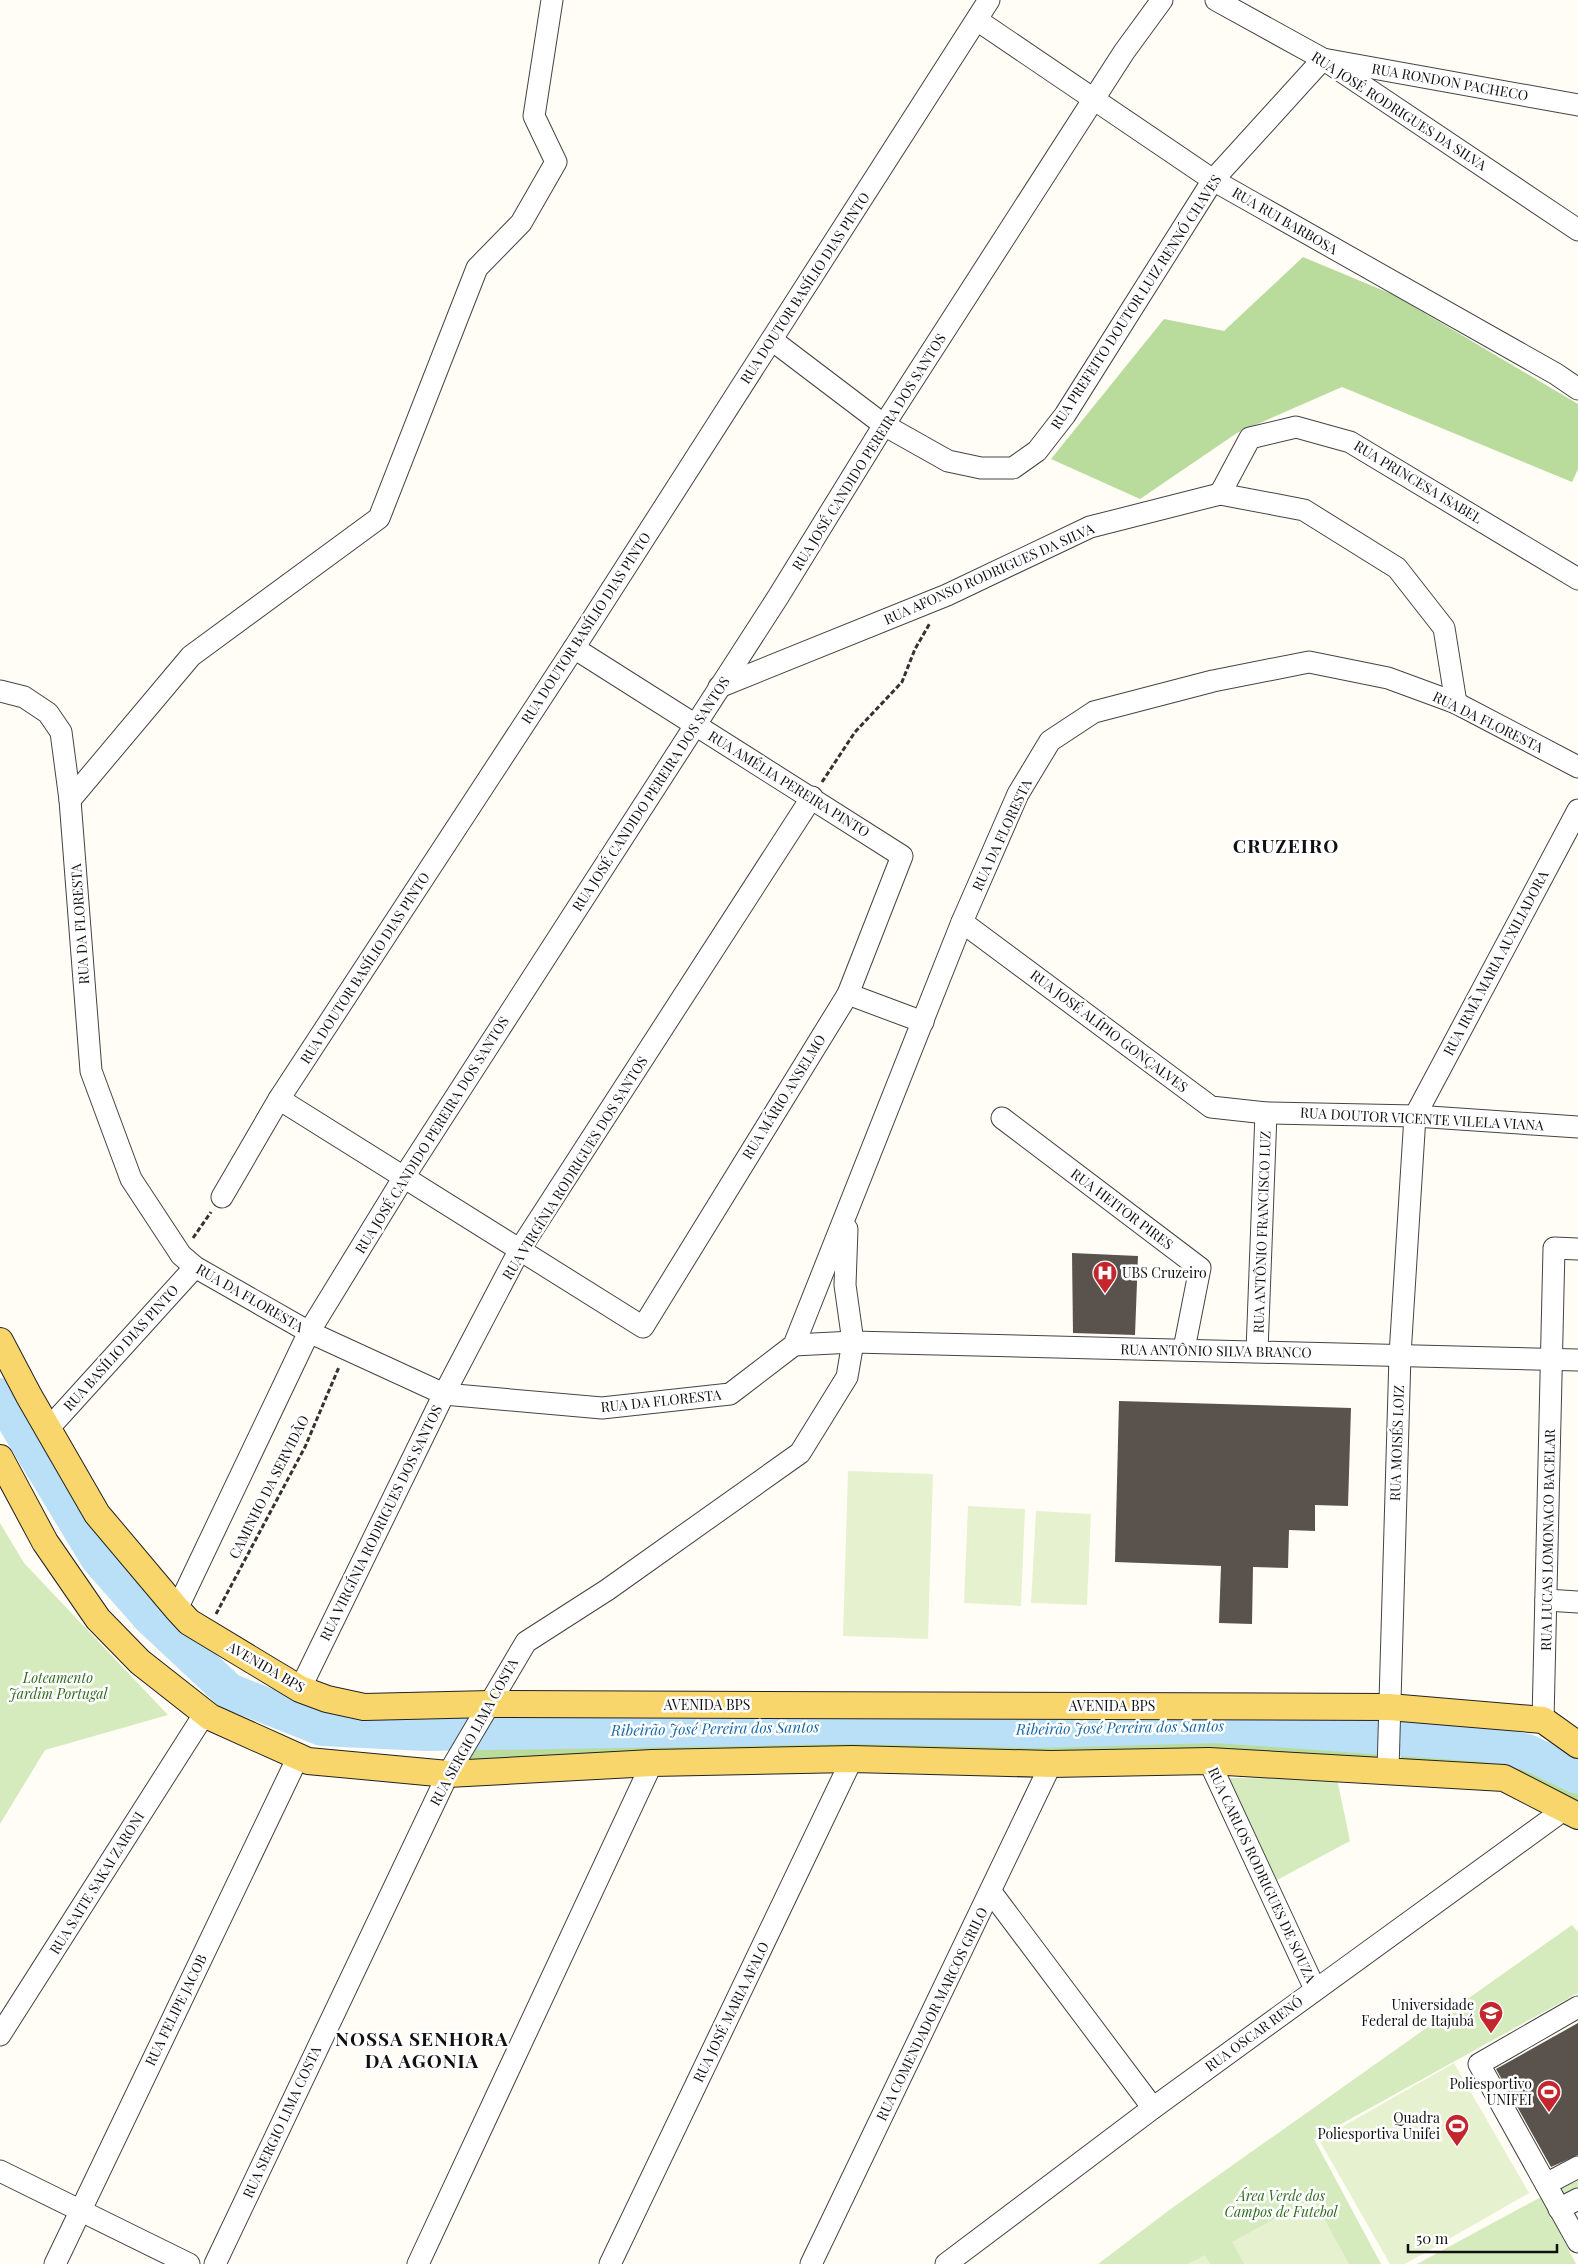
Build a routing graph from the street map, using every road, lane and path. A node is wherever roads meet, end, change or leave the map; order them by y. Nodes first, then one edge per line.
1 (552, 0) edge
2 (989, 0) edge
3 (1162, 0) edge
4 (1216, 0) edge
5 (977, 20) junction
6 (1323, 59) junction
7 (1095, 98) junction
8 (1578, 104) edge
9 (1213, 180) junction
10 (1578, 230) edge
11 (772, 340) junction
12 (1578, 389) edge
13 (884, 424) junction
14 (1220, 494) junction
15 (1578, 579) edge
16 (947, 595) junction
17 (574, 648) junction
18 (719, 687) junction
19 (0, 691) edge
20 (1456, 703) junction
21 (695, 725) junction
22 (1578, 767) edge
23 (812, 797) junction
24 (70, 800) junction
25 (1578, 810) edge
26 (902, 856) joint
27 (962, 922) junction
28 (848, 994) junction
29 (923, 1022) junction
30 (279, 1100) junction
31 (1266, 1113) junction
32 (1415, 1116) junction
33 (1002, 1118) dead end
34 (1578, 1127) edge
35 (404, 1177) junction
36 (222, 1197) joint
37 (847, 1214) junction
38 (520, 1249) junction
39 (1578, 1249) edge
40 (188, 1261) junction
41 (309, 1332) junction
42 (0, 1341) edge
43 (853, 1342) junction
44 (794, 1345) junction
45 (347, 1349) junction
46 (1184, 1350) junction
47 (1258, 1351) junction
48 (1400, 1356) junction
49 (1552, 1360) junction
50 (1578, 1360) edge
51 (444, 1394) junction
52 (48, 1429) junction
53 (0, 1458) edge
54 (8, 1490) edge
55 (1546, 1600) junction
56 (1578, 1602) edge
57 (177, 1609) junction
58 (206, 1632) junction
59 (300, 1689) junction
60 (488, 1706) junction
61 (1389, 1712) junction
62 (1543, 1720) junction
63 (199, 1722) junction
64 (1578, 1745) edge
65 (298, 1757) junction
66 (1388, 1758) junction
67 (852, 1759) junction
68 (1209, 1761) junction
69 (652, 1763) junction
70 (1052, 1764) junction
71 (450, 1770) junction
72 (1572, 1813) edge
73 (991, 1892) junction
74 (1315, 1989) junction
75 (1578, 2007) edge
76 (0, 2035) edge
77 (1153, 2108) junction
78 (1578, 2167) edge
79 (0, 2171) edge
80 (1546, 2184) junction
81 (1578, 2199) edge
82 (1559, 2209) junction
83 (80, 2210) junction
84 (1578, 2242) edge
85 (55, 2264) edge
86 (189, 2264) edge
87 (215, 2264) edge
88 (418, 2264) edge
89 (610, 2264) edge
90 (812, 2264) edge
91 (946, 2264) edge

1 - 24 street
2 - 5 street, RUA DOUTOR BASÍLIO DIAS PINTO
3 - 7 street, RUA JOSÉ CANDIDO PEREIRA DOS SANTOS
4 - 6 street, RUA JOSÉ RODRIGUES DA SILVA
5 - 7 street, RUA RUI BARBOSA
5 - 11 street, RUA DOUTOR BASÍLIO DIAS PINTO
6 - 8 street, RUA RONDON PACHECO
6 - 9 street, RUA PREFEITO DOUTOR LUIZ RENNÓ CHAVES
6 - 10 street, RUA JOSÉ RODRIGUES DA SILVA
7 - 9 street, RUA RUI BARBOSA
7 - 13 street, RUA JOSÉ CANDIDO PEREIRA DOS SANTOS
9 - 12 street, RUA RUI BARBOSA
9 - 13 street, RUA PREFEITO DOUTOR LUIZ RENNÓ CHAVES
11 - 13 street, RUA PREFEITO DOUTOR LUIZ RENNÓ CHAVES
11 - 17 street, RUA DOUTOR BASÍLIO DIAS PINTO
13 - 18 street, RUA JOSÉ CANDIDO PEREIRA DOS SANTOS
14 - 15 street, RUA PRINCESA ISABEL
14 - 16 street, RUA AFONSO RODRIGUES DA SILVA
14 - 20 street, RUA AFONSO RODRIGUES DA SILVA
16 - 18 street, RUA AFONSO RODRIGUES DA SILVA
16 - 23 path
17 - 21 street, RUA AMÉLIA PEREIRA PINTO
17 - 30 street, RUA DOUTOR BASÍLIO DIAS PINTO
18 - 21 street, RUA JOSÉ CANDIDO PEREIRA DOS SANTOS
19 - 24 street, RUA DA FLORESTA
20 - 22 street, RUA DA FLORESTA
20 - 27 street, RUA DA FLORESTA
21 - 23 street, RUA AMÉLIA PEREIRA PINTO
21 - 35 street, RUA JOSÉ CANDIDO PEREIRA DOS SANTOS
23 - 26 street, RUA AMÉLIA PEREIRA PINTO
23 - 38 street, RUA VIRGÍNIA RODRIGUES DOS SANTOS
24 - 40 street, RUA DA FLORESTA
25 - 32 street, RUA IRMÃ MARIA AUXILIADORA
26 - 28 street, RUA MÁRIO ANSELMO
27 - 29 street, RUA DA FLORESTA
27 - 31 street, RUA JOSÉ ALÍPIO GONÇALVES
28 - 29 street
28 - 38 street, RUA MÁRIO ANSELMO
29 - 37 street, RUA DA FLORESTA
30 - 35 street
30 - 36 street, RUA DOUTOR BASÍLIO DIAS PINTO
31 - 32 street, RUA DOUTOR VICENTE VILELA VIANA
31 - 47 street, RUA ANTÔNIO FRANCISCO LUZ
32 - 34 street, RUA DOUTOR VICENTE VILELA VIANA
32 - 48 street, RUA MOISÉS LOIZ
33 - 46 street, RUA HEITOR PIRES
35 - 38 street
35 - 41 street, RUA JOSÉ CANDIDO PEREIRA DOS SANTOS
36 - 40 path
37 - 43 street, RUA SERGIO LIMA COSTA
37 - 44 street, RUA DA FLORESTA
38 - 51 street, RUA VIRGÍNIA RODRIGUES DOS SANTOS
39 - 49 street, RUA LUCAS LOMONACO BACELAR
40 - 41 street, RUA DA FLORESTA
40 - 52 street, RUA BASÍLIO DIAS PINTO
41 - 45 street, RUA DA FLORESTA
41 - 57 street, RUA JOSÉ CANDIDO PEREIRA DOS SANTOS
42 - 52 main road, AVENIDA BPS
43 - 44 street
43 - 46 street, RUA ANTÔNIO SILVA BRANCO
43 - 60 street, RUA SERGIO LIMA COSTA
44 - 51 street, RUA DA FLORESTA
45 - 51 street, RUA DA FLORESTA
45 - 58 path, CAMINHO DA SERVIDÃO
46 - 47 street, RUA ANTÔNIO SILVA BRANCO
47 - 48 street, RUA ANTÔNIO SILVA BRANCO
48 - 49 street, RUA ANTÔNIO SILVA BRANCO
48 - 61 street, RUA MOISÉS LOIZ
49 - 50 street, RUA ANTÔNIO SILVA BRANCO
49 - 55 street, RUA LUCAS LOMONACO BACELAR
51 - 59 street, RUA VIRGÍNIA RODRIGUES DOS SANTOS
52 - 57 main road, AVENIDA BPS
53 - 54 main road
54 - 63 main road
55 - 56 street
55 - 62 street, RUA LUCAS LOMONACO BACELAR
57 - 58 main road, AVENIDA BPS
58 - 59 main road, AVENIDA BPS
59 - 60 main road, AVENIDA BPS
60 - 61 main road, AVENIDA BPS
60 - 71 street, RUA SERGIO LIMA COSTA
61 - 62 main road, AVENIDA BPS
61 - 66 street, RUA MOISÉS LOIZ
62 - 64 main road
63 - 65 main road
63 - 76 street, RUA SAITE SAKAI ZARONI
65 - 71 main road
65 - 83 street, RUA FELIPE JACOB
66 - 68 main road
66 - 72 main road
67 - 69 main road
67 - 70 main road
67 - 89 street, RUA JOSÉ MARIA AFALO
68 - 70 main road
68 - 74 street, RUA CARLOS RODRIGUES DE SOUZA
69 - 71 main road
69 - 88 street
70 - 73 street, RUA COMENDADOR MARCOS GRILO
71 - 87 street, RUA SERGIO LIMA COSTA
72 - 74 street, RUA OSCAR RENÓ
73 - 77 street
73 - 90 street, RUA COMENDADOR MARCOS GRILO
74 - 77 street, RUA OSCAR RENÓ
75 - 80 street
77 - 91 street, RUA OSCAR RENÓ
78 - 80 street
79 - 83 street
80 - 82 street
81 - 82 street
82 - 84 street
83 - 85 street, RUA FELIPE JACOB
83 - 86 street

